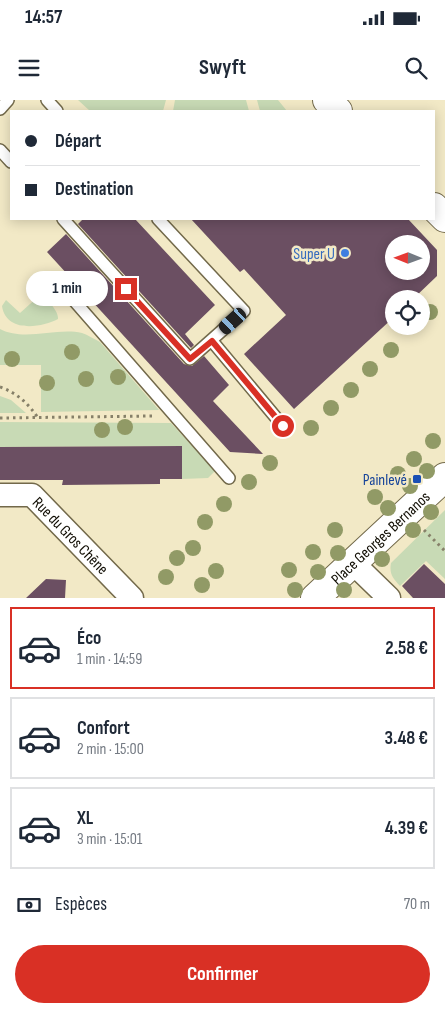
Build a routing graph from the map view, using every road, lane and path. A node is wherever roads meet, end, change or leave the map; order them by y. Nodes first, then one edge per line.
1 (8, 100) edge
2 (47, 100) edge
3 (327, 100) edge
4 (0, 110) edge
5 (56, 110) edge
6 (337, 110) edge
7 (0, 150) edge
8 (10, 161) edge
9 (435, 208) edge
10 (445, 218) edge
11 (64, 220) edge
12 (159, 220) edge
13 (70, 296) dead end
14 (212, 341) junction
15 (0, 387) edge
16 (174, 416) junction
17 (0, 418) edge
18 (38, 418) junction
19 (283, 426) dead end
20 (445, 477) edge
21 (229, 478) dead end
22 (0, 495) edge
23 (353, 563) junction
24 (132, 598) edge
25 (315, 598) edge
26 (389, 598) edge

1 - 4 lane
2 - 5 lane
3 - 6 street
7 - 8 lane
9 - 10 street
11 - 14 lane
12 - 14 lane
13 - 16 lane
14 - 19 lane
15 - 18 path
16 - 18 path
16 - 21 lane
17 - 18 path
20 - 23 street, Place Georges Bernanos
22 - 24 street, Rue du Gros Chêne
23 - 25 street, Place Georges Bernanos
23 - 26 street

